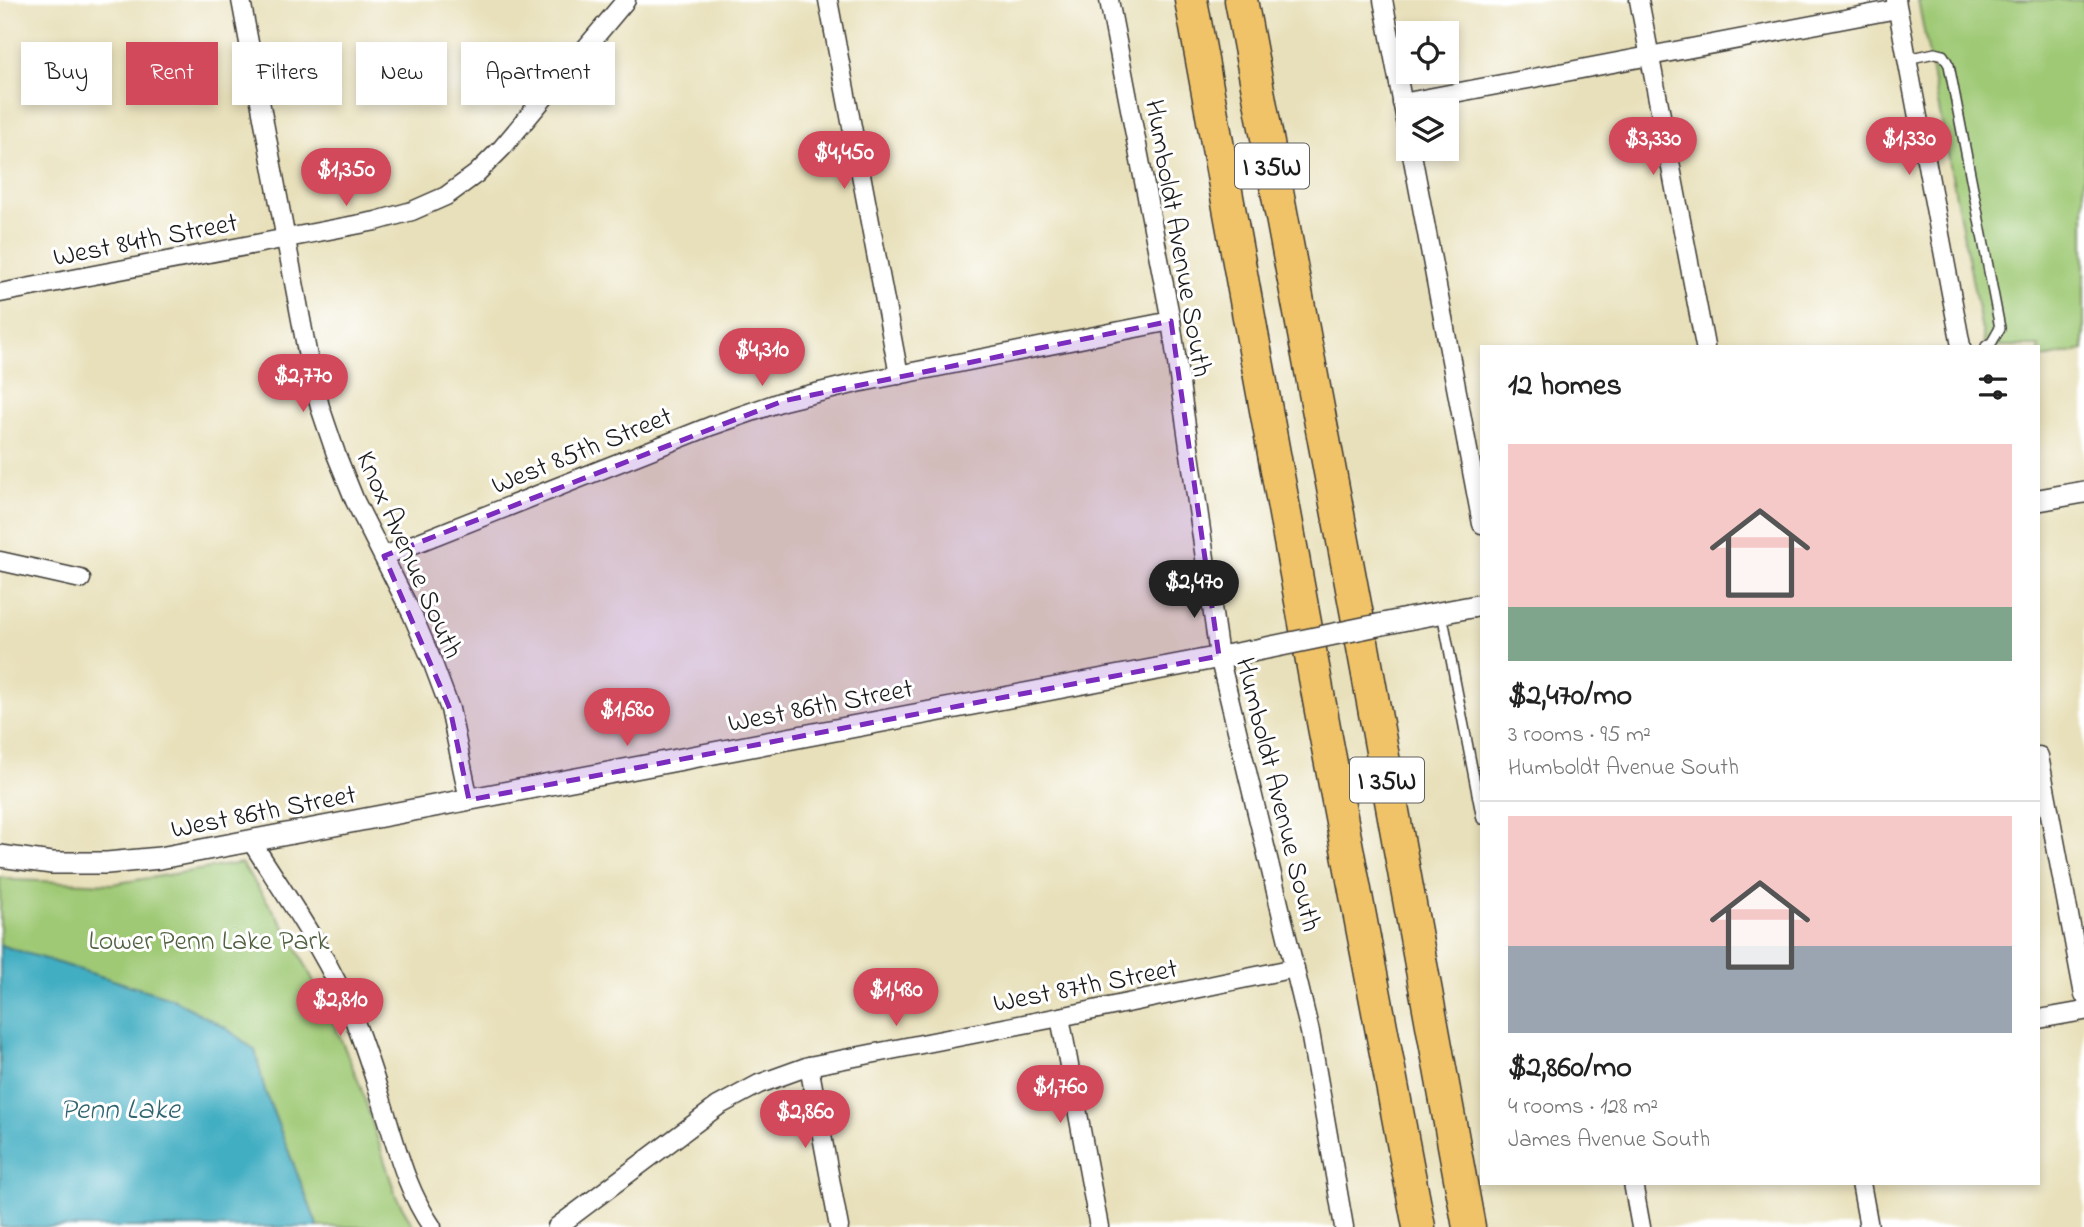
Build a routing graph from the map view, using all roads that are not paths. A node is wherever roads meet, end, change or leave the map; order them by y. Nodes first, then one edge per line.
1 (241, 0) edge
2 (626, 0) edge
3 (828, 0) edge
4 (1109, 0) edge
5 (1191, 0) edge
6 (1241, 0) edge
7 (1382, 0) edge
8 (1639, 0) edge
9 (1897, 4) edge
10 (1650, 56) junction
11 (1906, 60) junction
12 (1401, 98) edge
13 (1428, 98) edge
14 (1413, 161) edge
15 (285, 239) junction
16 (0, 293) edge
17 (1171, 321) junction
18 (1704, 345) edge
19 (1961, 345) edge
20 (1988, 345) edge
21 (899, 375) junction
22 (2084, 492) edge
23 (2040, 500) edge
24 (1480, 513) edge
25 (384, 556) junction
26 (0, 561) edge
27 (81, 579) dead end
28 (1480, 605) edge
29 (1442, 613) junction
30 (1219, 656) junction
31 (2040, 761) edge
32 (469, 800) junction
33 (1480, 809) edge
34 (251, 841) junction
35 (0, 856) edge
36 (1295, 968) junction
37 (2084, 995) edge
38 (2084, 1011) edge
39 (1060, 1017) junction
40 (2040, 1019) edge
41 (809, 1066) junction
42 (1633, 1185) edge
43 (1861, 1185) edge
44 (432, 1227) edge
45 (557, 1227) edge
46 (839, 1227) edge
47 (1099, 1227) edge
48 (1344, 1227) edge
49 (1419, 1227) edge
50 (1469, 1227) edge
51 (1641, 1227) edge
52 (1869, 1227) edge

1 - 15 street, Knox Avenue South
2 - 15 street, West 84th Street
3 - 21 street
4 - 17 street, Humboldt Avenue South
5 - 49 highway, I 35W
6 - 50 highway, I 35W
7 - 12 street
8 - 10 street
9 - 10 street
9 - 11 street
10 - 13 street
10 - 18 street
11 - 19 street
11 - 20 lane
14 - 24 street
15 - 16 street, West 84th Street
15 - 25 street, Knox Avenue South
17 - 21 street, West 85th Street
17 - 30 street, Humboldt Avenue South
21 - 25 street, West 85th Street
22 - 23 street
25 - 32 street, Knox Avenue South
26 - 27 street
28 - 29 street, West 86th Street
29 - 30 street, West 86th Street, bridge
29 - 33 lane
30 - 32 street, West 86th Street
30 - 36 street, Humboldt Avenue South
31 - 37 street
32 - 34 street, West 86th Street
34 - 35 street, West 86th Street
34 - 44 street
36 - 39 street, West 87th Street
36 - 48 street, Humboldt Avenue South
38 - 40 street
39 - 41 street, West 87th Street
39 - 47 street
41 - 45 street, West 87th Street
41 - 46 street
42 - 51 street
43 - 52 street

